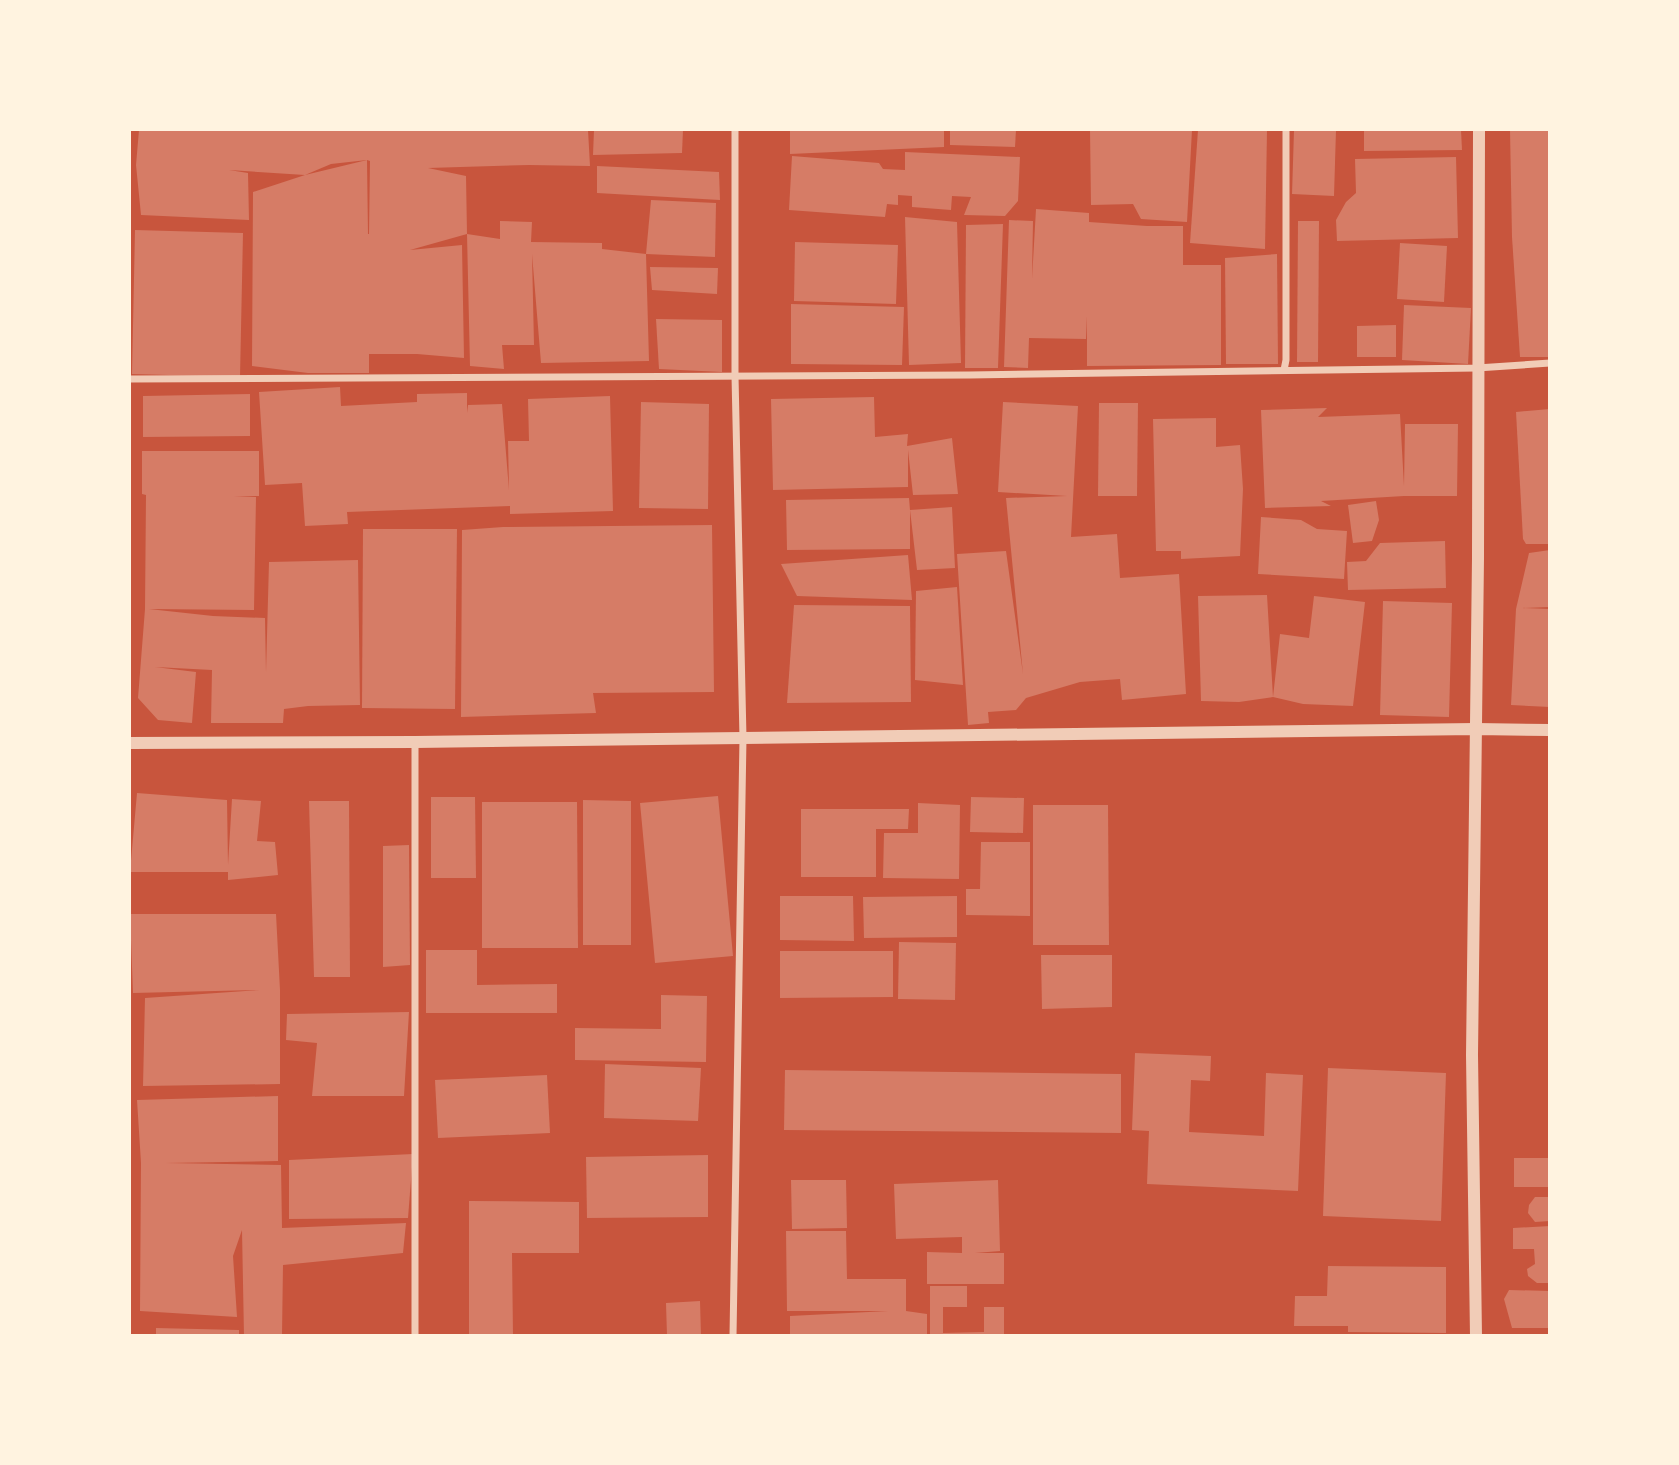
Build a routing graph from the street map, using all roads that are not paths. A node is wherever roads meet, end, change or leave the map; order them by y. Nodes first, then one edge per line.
1 (735, 130) edge
2 (1286, 130) edge
3 (1479, 130) edge
4 (1549, 363) edge
5 (1477, 368) junction
6 (1284, 370) junction
7 (735, 376) junction
8 (130, 379) edge
9 (1476, 729) junction
10 (1549, 730) edge
11 (743, 738) junction
12 (415, 742) junction
13 (130, 743) edge
14 (415, 1335) edge
15 (733, 1335) edge
16 (1476, 1335) edge

1 - 7 street
2 - 6 street
3 - 5 street
4 - 5 street
5 - 6 street
5 - 9 street
6 - 7 street
7 - 8 street
7 - 11 street
9 - 10 street
9 - 11 street
9 - 16 street
11 - 12 street
11 - 15 street
12 - 13 street
12 - 14 street

